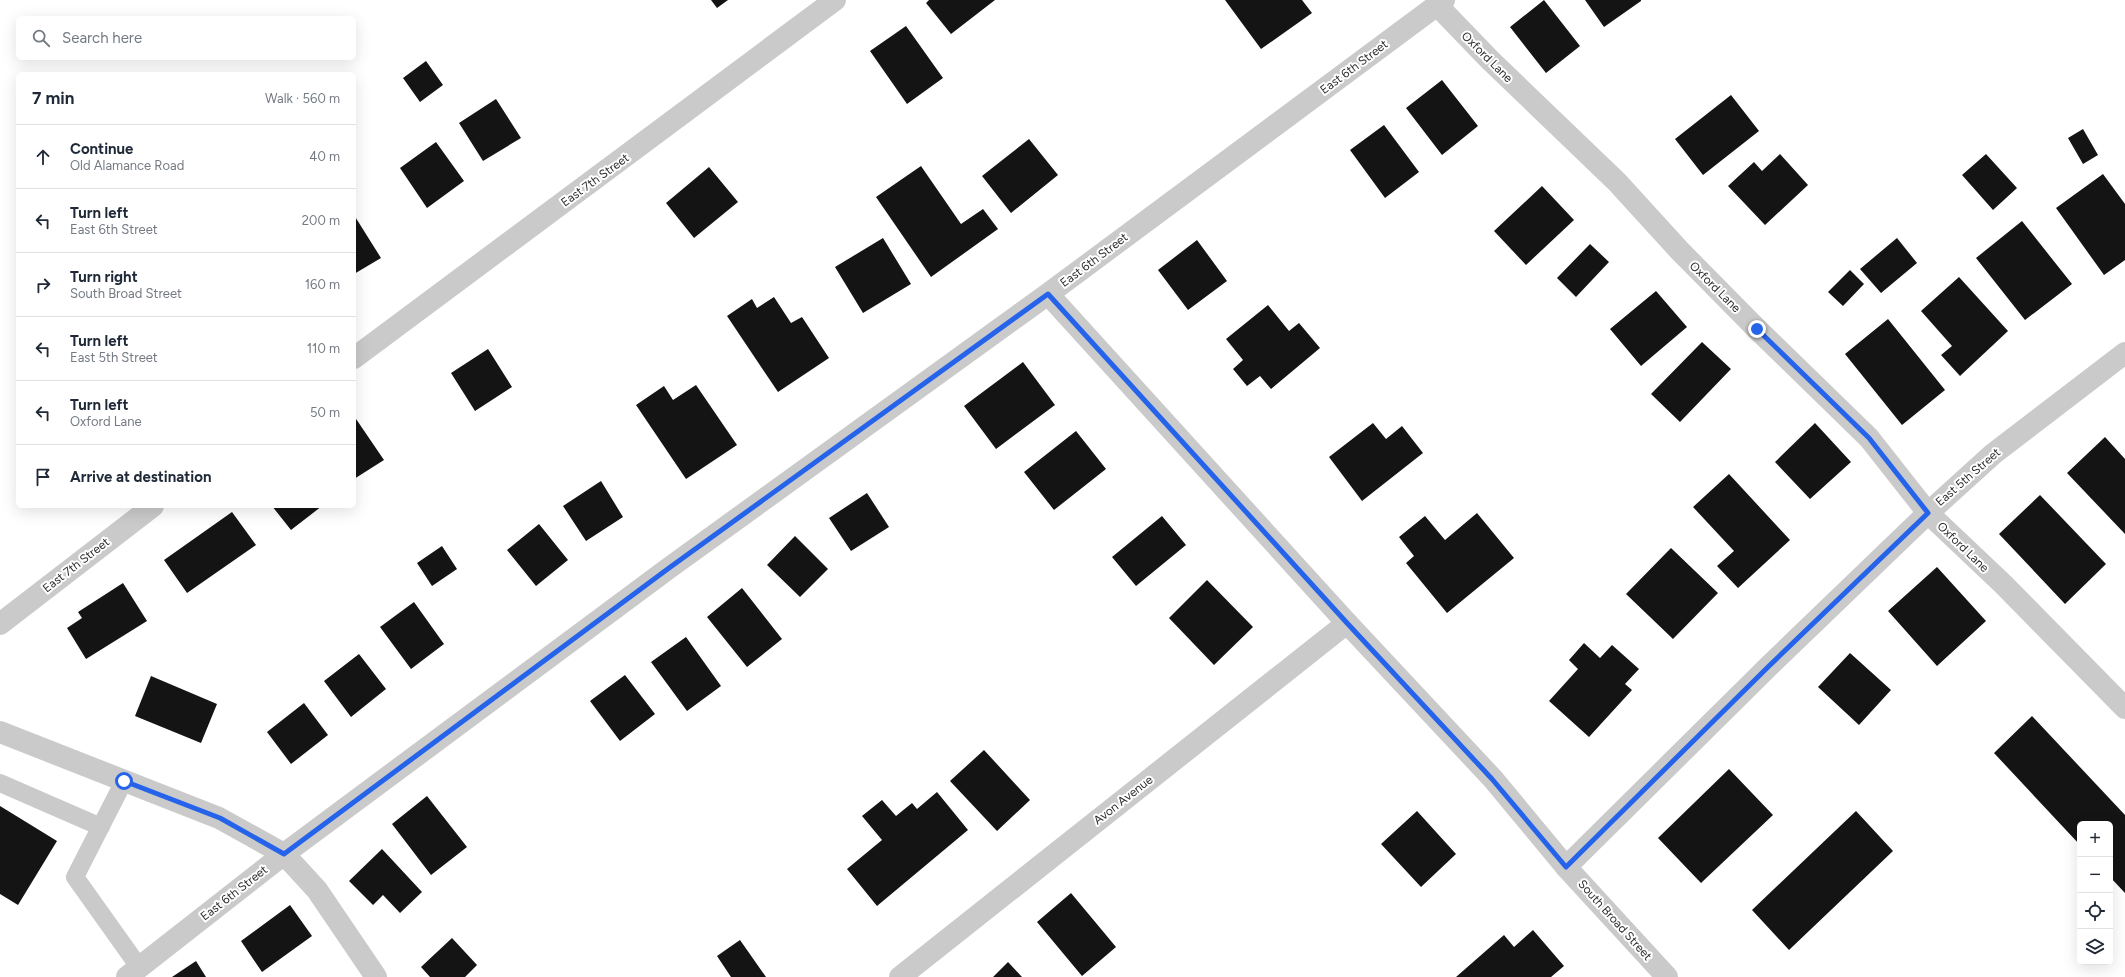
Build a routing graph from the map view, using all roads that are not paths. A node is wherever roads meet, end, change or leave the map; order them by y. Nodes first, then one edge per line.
1 (835, 0) edge
2 (1440, 2) edge
3 (1048, 294) junction
4 (356, 357) edge
5 (2122, 362) edge
6 (149, 508) edge
7 (1928, 513) junction
8 (1347, 623) junction
9 (0, 624) edge
10 (2125, 708) edge
11 (0, 732) edge
12 (124, 781) junction
13 (0, 783) edge
14 (101, 827) junction
15 (284, 854) junction
16 (1566, 867) junction
17 (133, 972) edge
18 (376, 977) edge
19 (900, 977) edge
20 (1667, 977) edge

1 - 4 street, East 7th Street
2 - 3 street, East 6th Street
2 - 7 street, Oxford Lane
3 - 8 street, South Broad Street
3 - 15 street, East 6th Street
5 - 7 street, East 5th Street
6 - 9 street, East 7th Street
7 - 10 street, Oxford Lane
7 - 16 street, East 5th Street
8 - 16 street, South Broad Street
8 - 19 street, Avon Avenue
11 - 12 street
12 - 14 lane
12 - 15 street
13 - 14 lane
14 - 17 lane
15 - 17 street, East 6th Street
15 - 18 street
16 - 20 street, South Broad Street

